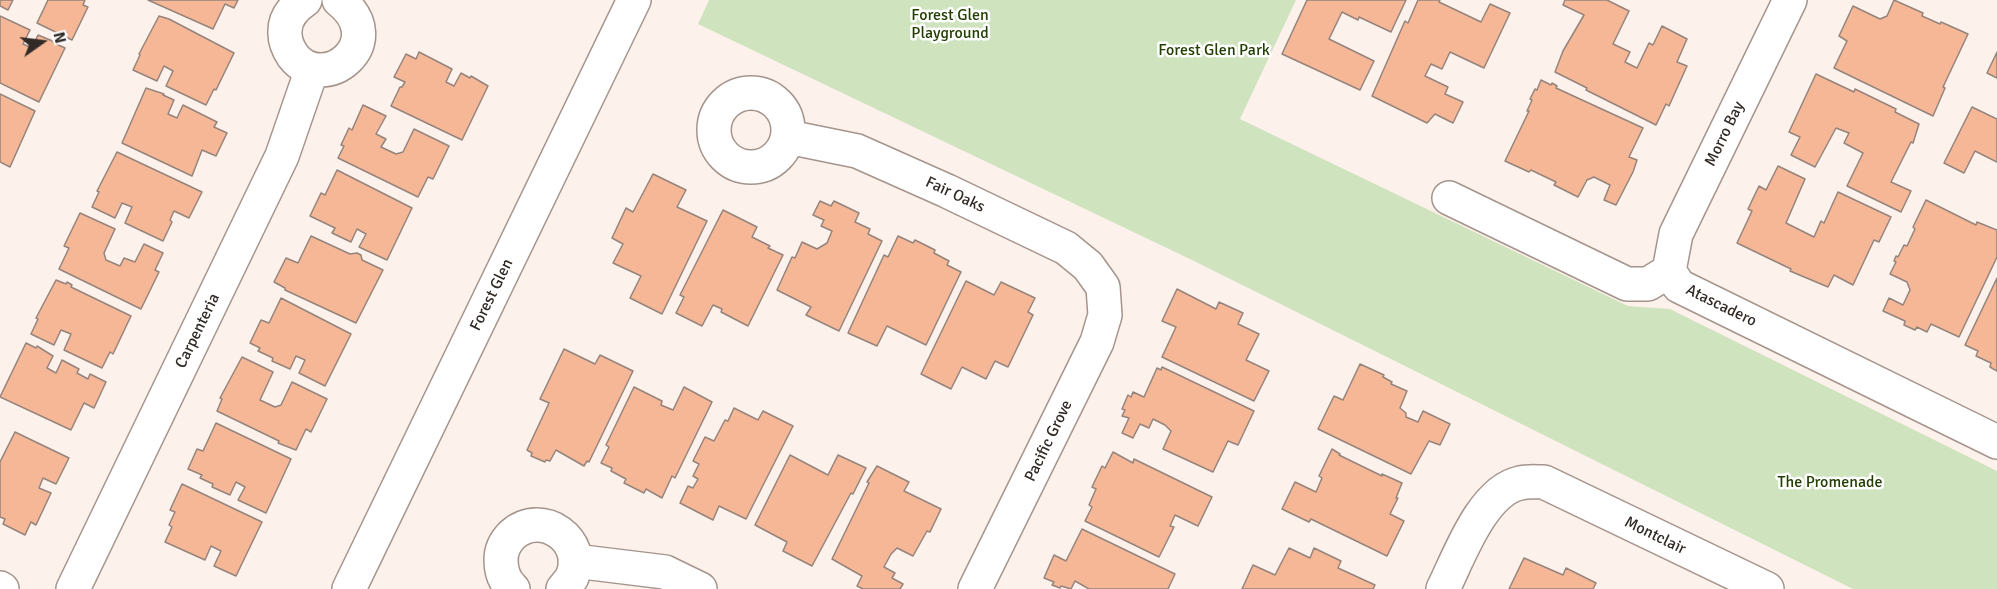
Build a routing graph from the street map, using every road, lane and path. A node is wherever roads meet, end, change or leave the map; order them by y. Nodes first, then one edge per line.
1 (305, 0) edge
2 (339, 0) edge
3 (1790, 0) edge
4 (627, 2) edge
5 (312, 69) junction
6 (788, 138) dead end
7 (1449, 198) dead end
8 (1670, 271) junction
9 (1103, 287) joint
10 (1997, 442) edge
11 (569, 575) edge
12 (73, 589) edge
13 (349, 589) edge
14 (513, 589) edge
15 (700, 589) edge
16 (975, 589) edge
17 (1443, 589) edge
18 (1767, 589) edge

1 - 5 street
2 - 5 street
3 - 8 street, Morro Bay
4 - 13 street, Forest Glen
5 - 12 street, Carpenteria
6 - 9 street, Fair Oaks
7 - 8 street, Atascadero
8 - 10 street, Atascadero
9 - 16 street, Pacific Grove
11 - 14 street
11 - 15 street
17 - 18 street, Montclair

